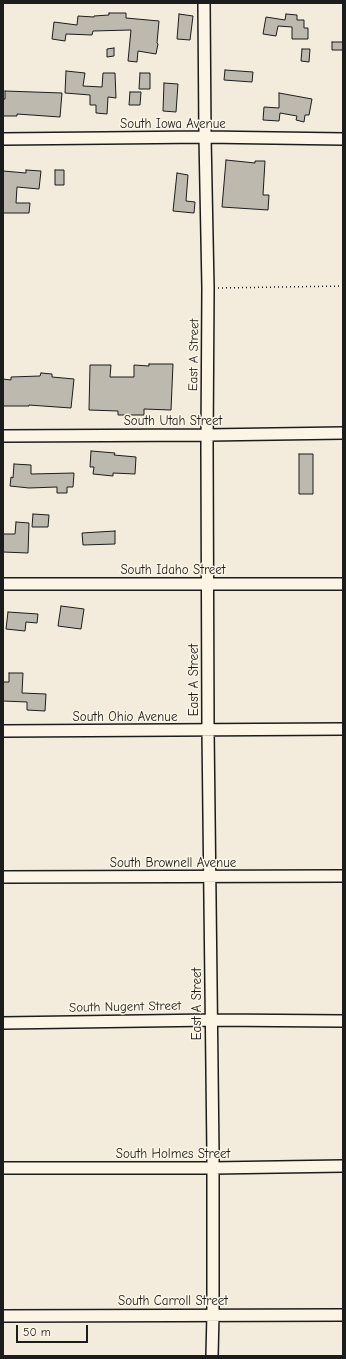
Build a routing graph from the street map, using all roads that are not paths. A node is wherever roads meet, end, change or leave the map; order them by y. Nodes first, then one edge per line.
1 (204, 3) edge
2 (204, 137) junction
3 (3, 138) edge
4 (343, 139) edge
5 (343, 433) edge
6 (207, 435) junction
7 (3, 436) edge
8 (208, 583) junction
9 (3, 584) edge
10 (343, 584) edge
11 (343, 729) edge
12 (208, 730) junction
13 (3, 731) edge
14 (210, 876) junction
15 (343, 876) edge
16 (3, 877) edge
17 (212, 1020) junction
18 (343, 1021) edge
19 (3, 1023) edge
20 (343, 1166) edge
21 (3, 1168) edge
22 (212, 1168) junction
23 (213, 1314) junction
24 (343, 1315) edge
25 (3, 1316) edge
26 (212, 1356) edge

1 - 2 street, East A Street
2 - 3 street, South Iowa Avenue
2 - 4 street, South Iowa Avenue
2 - 6 street, East A Street
5 - 6 street, South Utah Street
6 - 7 street, South Utah Street
6 - 8 street, East A Street
8 - 9 street, South Idaho Street
8 - 10 street, South Idaho Street
8 - 12 street, East A Street
11 - 12 street, South Ohio Avenue
12 - 13 street, South Ohio Avenue
12 - 14 street, East A Street
14 - 15 street, South Brownell Avenue
14 - 16 street, South Brownell Avenue
14 - 17 street, East A Street
17 - 18 street, South Nugent Street
17 - 19 street, South Nugent Street
17 - 22 street, East A Street
20 - 22 street, South Holmes Street
21 - 22 street, South Holmes Street
22 - 23 street, East A Street
23 - 24 street, South Carroll Street
23 - 25 street, South Carroll Street
23 - 26 street, East A Street

